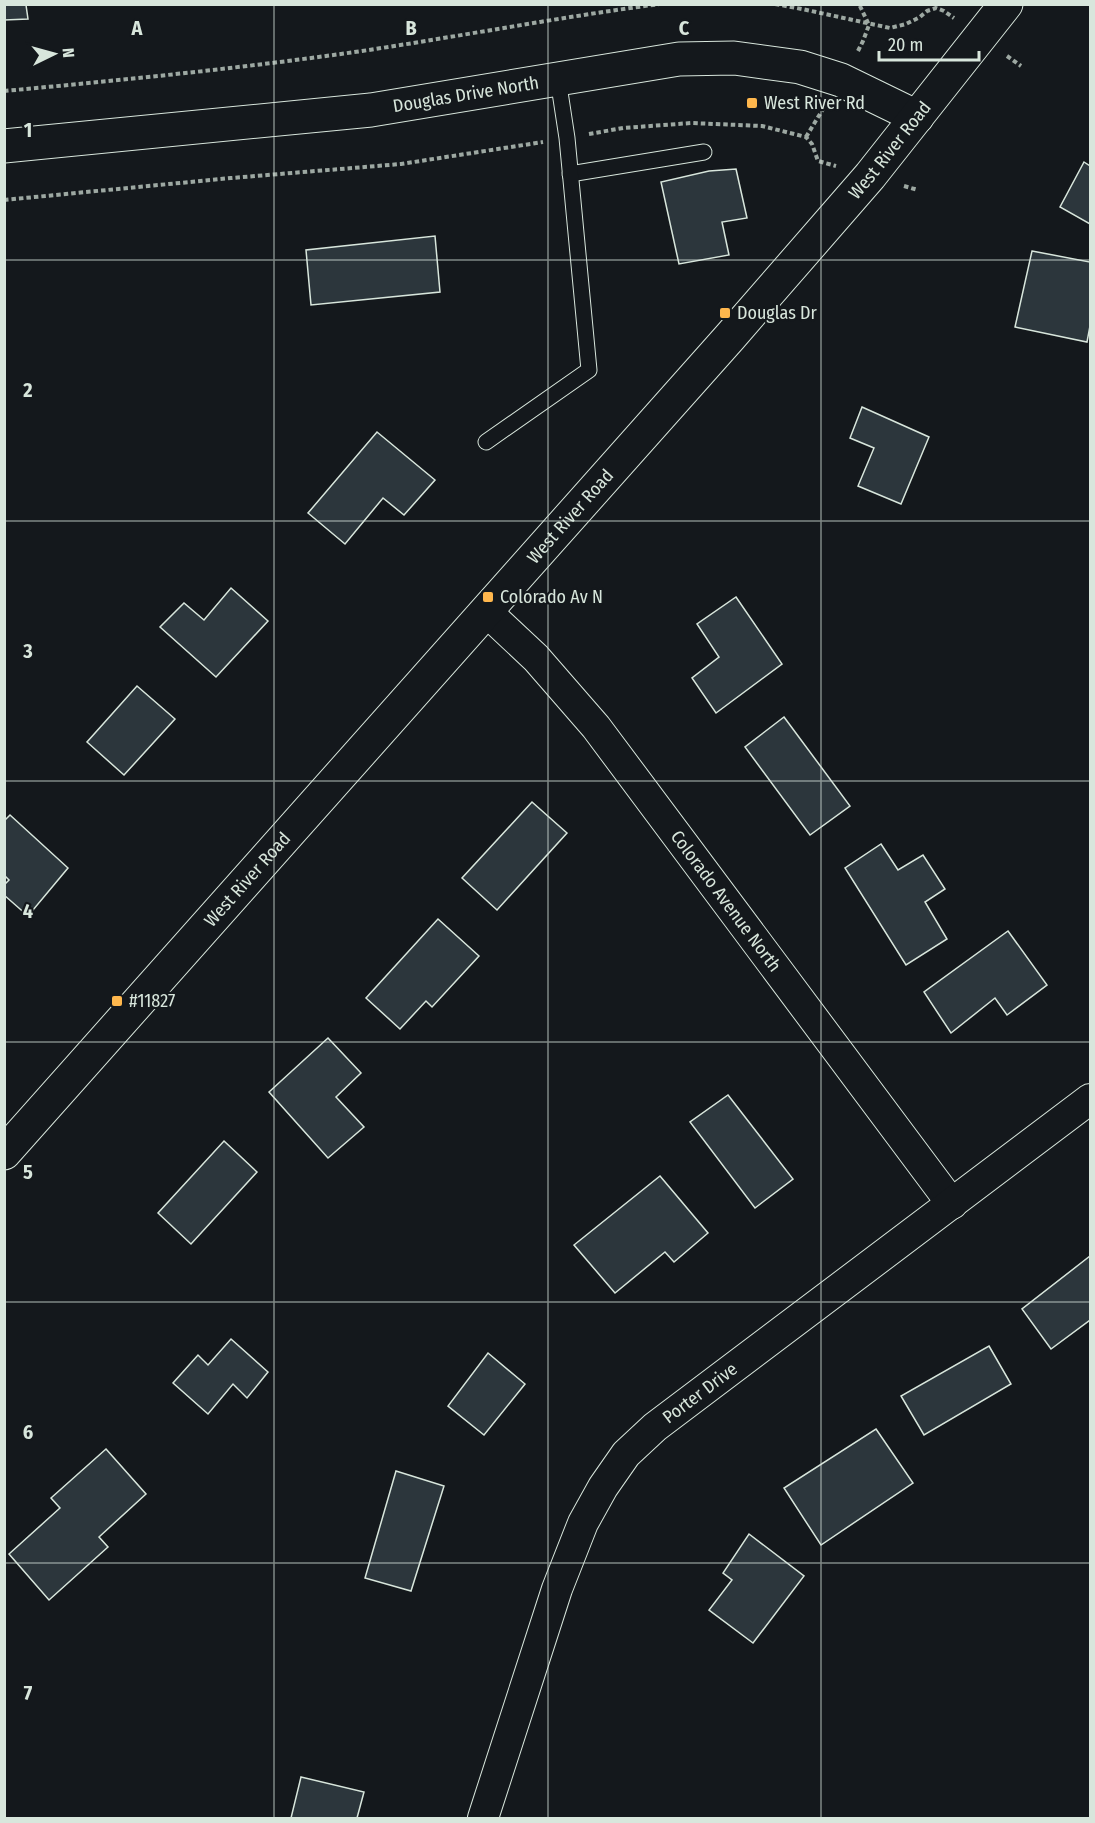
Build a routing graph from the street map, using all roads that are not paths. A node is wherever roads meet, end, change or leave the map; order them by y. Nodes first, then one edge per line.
1 (1006, 4) edge
2 (558, 79) junction
3 (917, 117) junction
4 (4, 146) edge
5 (704, 152) dead end
6 (570, 174) junction
7 (486, 442) dead end
8 (487, 612) junction
9 (1090, 1099) edge
10 (4, 1153) edge
11 (952, 1204) junction
12 (483, 1818) edge

1 - 3 main road, West River Road
2 - 3 main road, Douglas Drive North
2 - 4 main road, Douglas Drive North
2 - 6 lane
3 - 8 main road, West River Road
5 - 6 lane
6 - 7 lane
8 - 10 main road, West River Road
8 - 11 street, Colorado Avenue North
9 - 11 street, Porter Drive
11 - 12 street, Porter Drive

